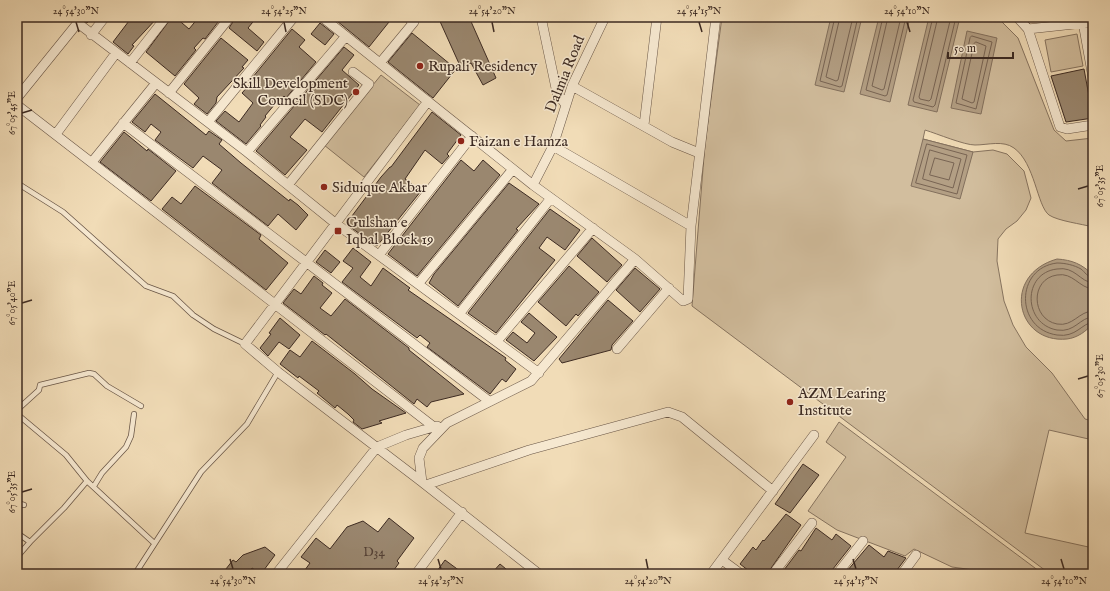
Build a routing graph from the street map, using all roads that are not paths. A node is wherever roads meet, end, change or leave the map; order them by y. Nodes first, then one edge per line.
1 (105, 17) edge
2 (166, 17) edge
3 (230, 17) edge
4 (294, 17) edge
5 (322, 17) edge
6 (407, 17) edge
7 (541, 17) edge
8 (605, 17) edge
9 (657, 17) edge
10 (716, 17) edge
11 (1017, 17) edge
12 (1082, 20) edge
13 (1093, 22) edge
14 (1028, 29) junction
15 (91, 34) junction
16 (346, 36) junction
17 (116, 53) junction
18 (130, 63) junction
19 (380, 63) junction
20 (353, 72) dead end
21 (1093, 78) edge
22 (156, 83) junction
23 (572, 86) junction
24 (169, 93) junction
25 (17, 98) edge
26 (428, 101) junction
27 (17, 105) edge
28 (566, 105) junction
29 (208, 122) junction
30 (123, 123) junction
31 (644, 125) junction
32 (1093, 125) edge
33 (56, 134) junction
34 (472, 136) junction
35 (553, 146) junction
36 (247, 152) junction
37 (699, 153) junction
38 (92, 162) junction
39 (513, 169) junction
40 (17, 183) edge
41 (288, 185) junction
42 (532, 185) junction
43 (551, 198) junction
44 (335, 223) junction
45 (691, 226) junction
46 (593, 228) junction
47 (379, 255) junction
48 (635, 259) junction
49 (306, 262) junction
50 (419, 283) junction
51 (668, 288) junction
52 (275, 304) junction
53 (460, 313) junction
54 (497, 341) junction
55 (245, 344) junction
56 (617, 349) dead end
57 (278, 372) junction
58 (539, 373) junction
59 (489, 401) junction
60 (141, 406) dead end
61 (17, 410) edge
62 (17, 414) edge
63 (134, 414) dead end
64 (448, 423) junction
65 (434, 426) junction
66 (814, 435) dead end
67 (377, 447) junction
68 (87, 481) junction
69 (424, 483) junction
70 (94, 486) junction
71 (773, 491) junction
72 (17, 503) edge
73 (24, 505) dead end
74 (462, 512) junction
75 (812, 523) dead end
76 (17, 534) edge
77 (863, 541) dead end
78 (30, 542) junction
79 (154, 543) junction
80 (916, 555) dead end
81 (17, 557) edge
82 (722, 560) junction
83 (135, 574) edge
84 (276, 574) edge
85 (416, 574) edge
86 (539, 574) edge
87 (711, 574) edge
88 (741, 574) edge
89 (773, 574) edge
90 (837, 574) edge
91 (902, 574) edge

1 - 15 street
2 - 18 street
3 - 24 street
4 - 29 street
5 - 16 street
6 - 19 street
7 - 28 street
8 - 23 street, Dalmia Road
9 - 31 street
10 - 37 street
11 - 14 street
12 - 13 street
12 - 14 street
12 - 21 street
14 - 32 street
15 - 17 street
15 - 25 street
16 - 19 street
16 - 36 street
17 - 18 street
17 - 33 street
18 - 22 street
19 - 26 street
20 - 41 street
22 - 24 street
22 - 30 street
23 - 28 street, Dalmia Road
23 - 31 street
24 - 29 street
26 - 34 street
26 - 44 street
27 - 33 street
28 - 35 street, Dalmia Road
29 - 36 street
30 - 38 street
30 - 49 street
31 - 37 street
33 - 38 street
34 - 39 street
34 - 47 street
35 - 42 street, Dalmia Road
35 - 45 street
36 - 41 street
37 - 45 street
38 - 52 street
39 - 42 street
39 - 50 street
40 - 55 lane
41 - 44 street
42 - 43 street
43 - 46 street
43 - 53 street
44 - 47 street
44 - 49 street
45 - 51 street
46 - 48 street
46 - 54 street
47 - 50 street
48 - 51 street
48 - 58 street
49 - 52 street
49 - 59 street
50 - 53 street
51 - 56 street
52 - 55 street
52 - 65 street
53 - 54 street
54 - 58 street
55 - 57 street
57 - 67 street
57 - 79 lane
58 - 59 street
59 - 64 street
60 - 61 lane
62 - 68 lane
63 - 70 lane
64 - 65 street
64 - 69 street
65 - 67 street
66 - 71 street
67 - 69 street
67 - 84 street
68 - 70 lane
68 - 78 lane
69 - 71 street
69 - 74 street
70 - 79 lane
71 - 82 street
72 - 73 lane
74 - 85 street
74 - 86 street
75 - 89 street
76 - 78 lane
77 - 90 street
78 - 81 lane
79 - 83 lane
80 - 91 street
82 - 87 street
82 - 88 street

